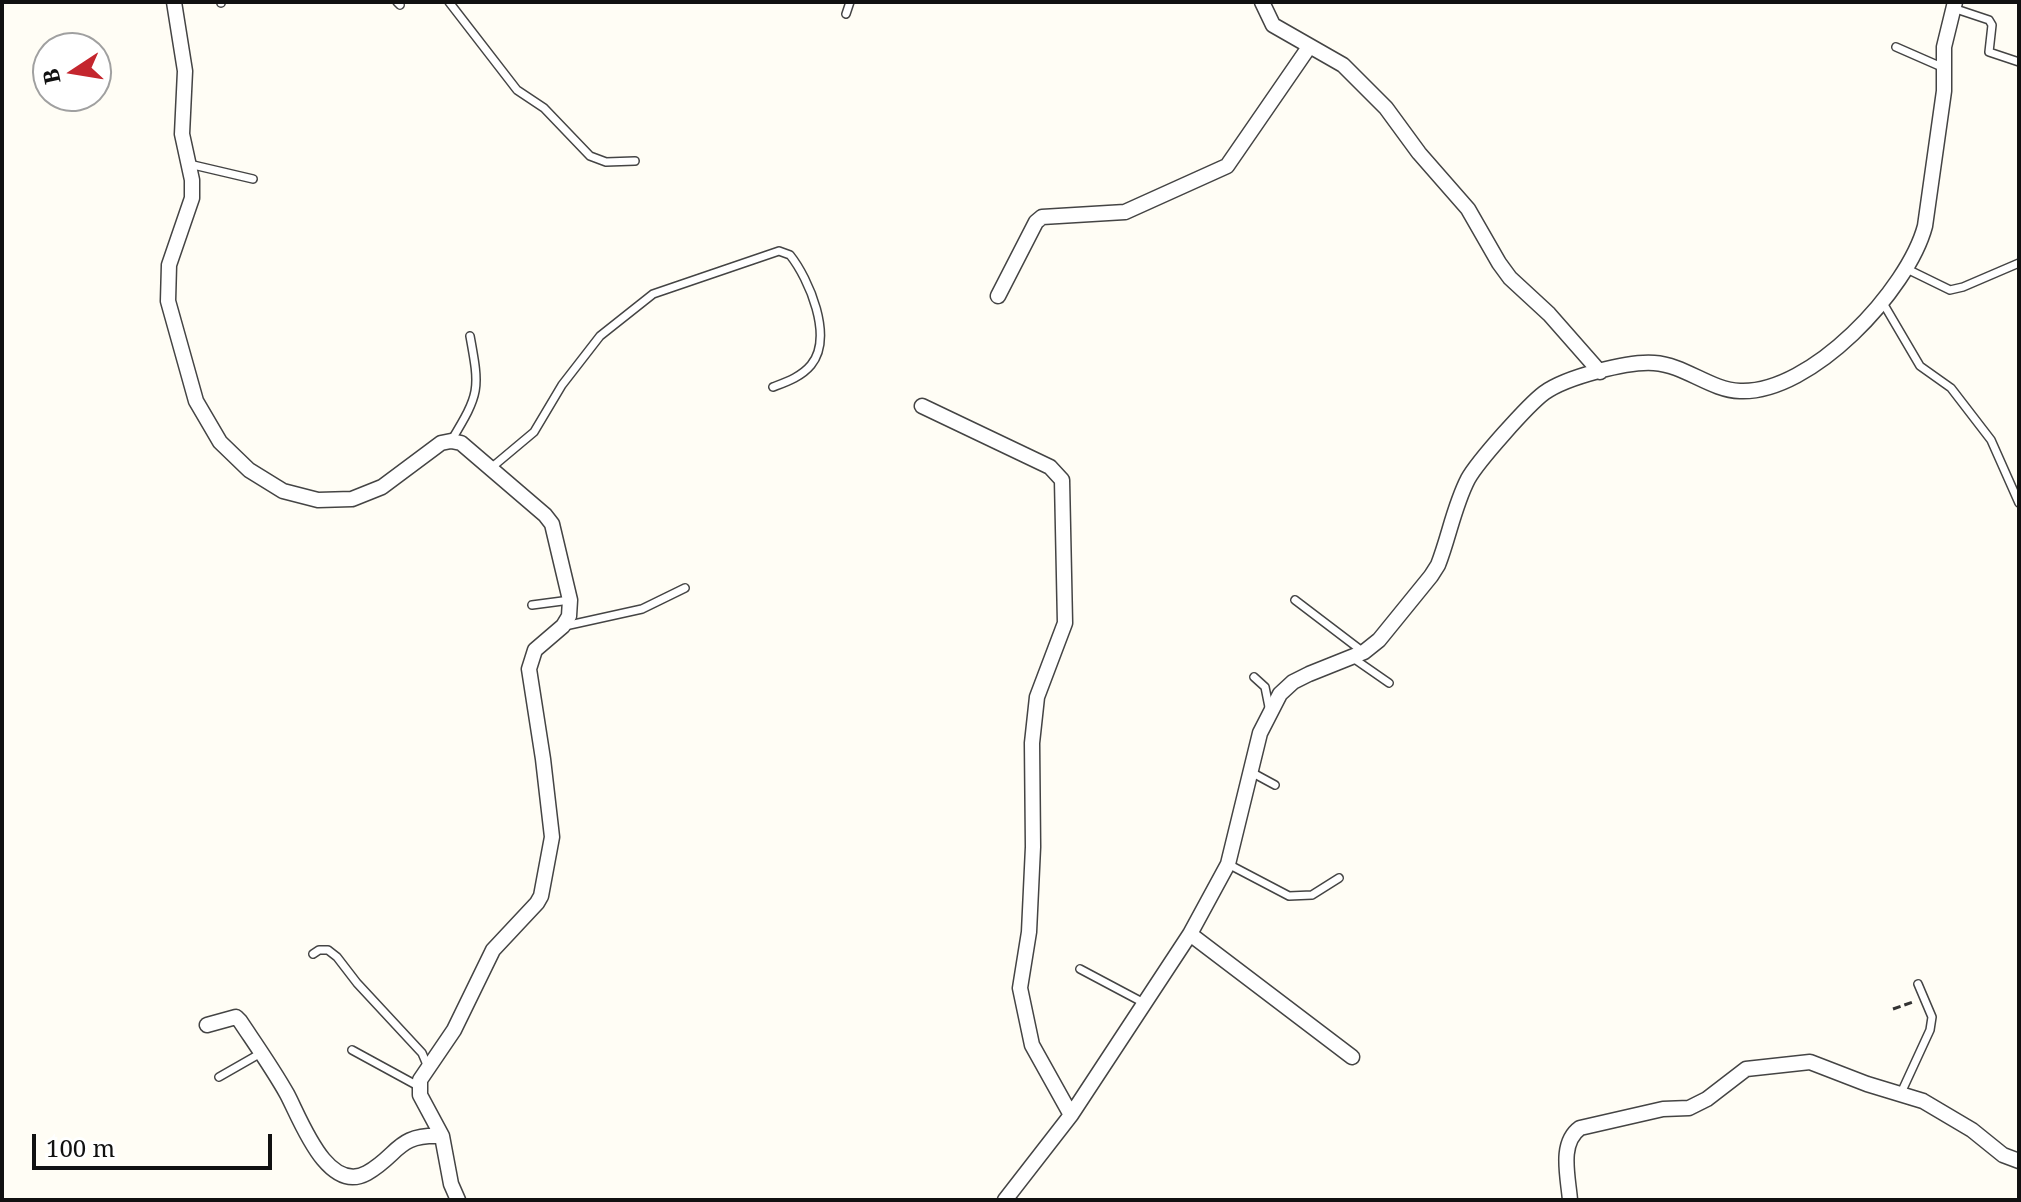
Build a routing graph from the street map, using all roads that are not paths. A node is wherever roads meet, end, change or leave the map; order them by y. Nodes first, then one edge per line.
1 (174, 2) edge
2 (449, 2) edge
3 (850, 2) edge
4 (1262, 2) edge
5 (1954, 5) edge
6 (846, 14) dead end
7 (1309, 47) junction
8 (1896, 47) dead end
9 (2019, 62) edge
10 (1944, 68) junction
11 (635, 161) dead end
12 (187, 163) junction
13 (253, 179) dead end
14 (2019, 263) edge
15 (1907, 269) junction
16 (998, 296) dead end
17 (1883, 302) junction
18 (470, 336) dead end
19 (1600, 372) junction
20 (773, 387) dead end
21 (922, 406) dead end
22 (451, 441) junction
23 (491, 468) junction
24 (2019, 503) edge
25 (685, 588) dead end
26 (570, 600) junction
27 (1295, 600) dead end
28 (532, 605) dead end
29 (563, 626) junction
30 (1359, 655) junction
31 (1254, 677) dead end
32 (1389, 683) dead end
33 (1270, 709) junction
34 (1249, 771) junction
35 (1275, 785) dead end
36 (1228, 864) junction
37 (1339, 878) dead end
38 (1190, 934) junction
39 (313, 954) dead end
40 (1080, 969) dead end
41 (1918, 984) dead end
42 (1144, 1003) junction
43 (207, 1025) dead end
44 (352, 1050) dead end
45 (261, 1053) junction
46 (1352, 1057) dead end
47 (428, 1067) junction
48 (219, 1077) dead end
49 (418, 1086) junction
50 (1901, 1093) junction
51 (1071, 1115) junction
52 (442, 1136) junction
53 (2019, 1161) edge
54 (458, 1200) edge
55 (1005, 1200) edge
56 (1570, 1200) edge

1 - 12 street
2 - 11 lane
3 - 6 lane
4 - 7 street
5 - 9 lane
5 - 10 street
7 - 16 street
7 - 19 street
8 - 10 lane
10 - 15 street
12 - 13 lane
12 - 22 street
14 - 15 lane
15 - 17 street
17 - 19 street
17 - 24 lane
18 - 22 lane
19 - 30 street
20 - 23 lane
21 - 51 street
22 - 23 street
23 - 26 street
25 - 29 lane
26 - 28 lane
26 - 29 street
27 - 30 lane
29 - 47 street
30 - 32 lane
30 - 33 street
31 - 33 lane
33 - 34 street
34 - 35 lane
34 - 36 street
36 - 37 lane
36 - 38 street
38 - 42 street
38 - 46 street
39 - 47 lane
40 - 42 lane
41 - 50 lane
42 - 51 street
43 - 45 street
44 - 49 lane
45 - 48 lane
45 - 52 street
47 - 49 street
49 - 52 street
50 - 53 street
50 - 56 street
51 - 55 street
52 - 54 street

